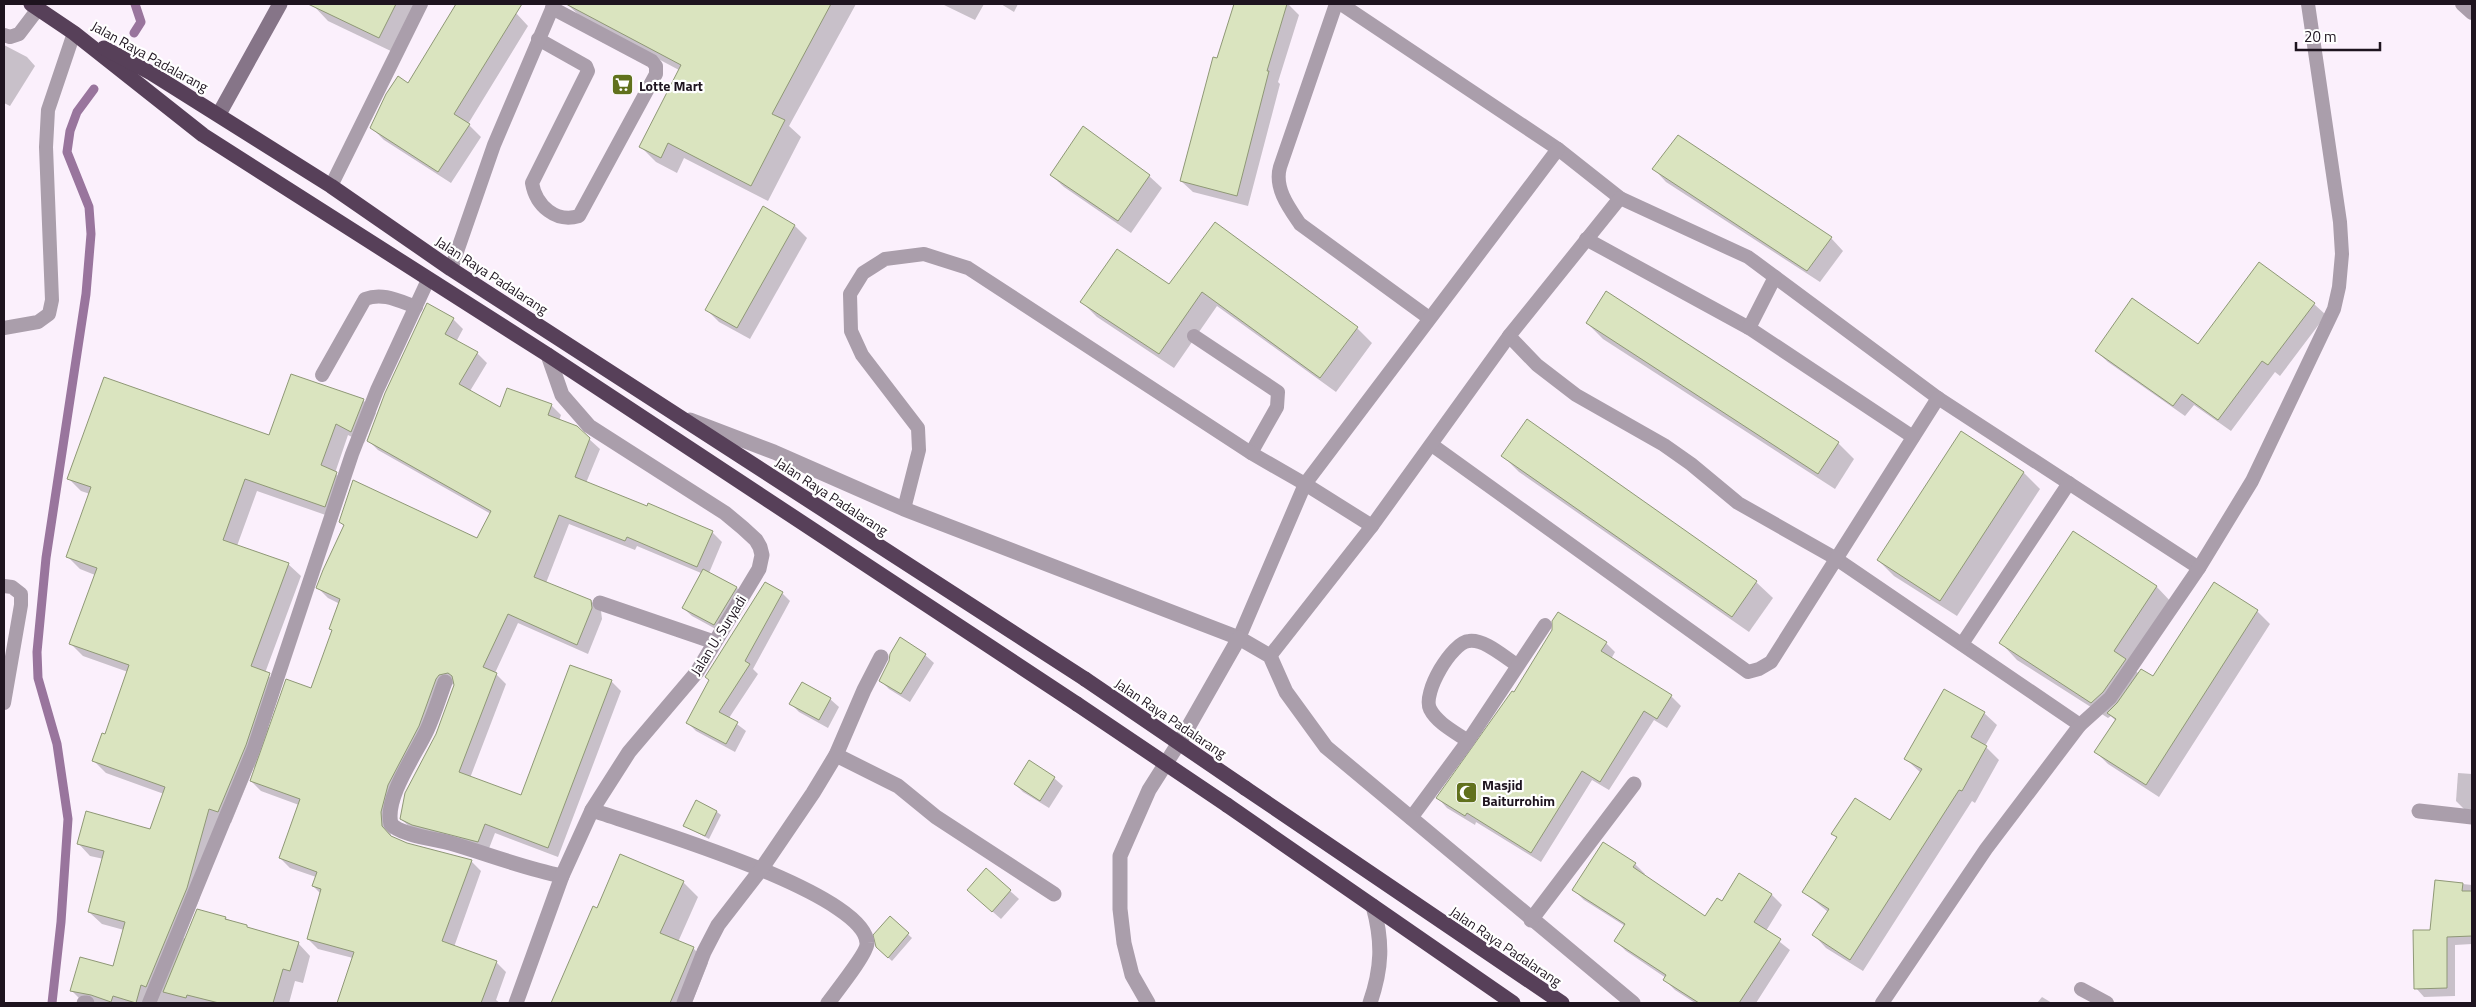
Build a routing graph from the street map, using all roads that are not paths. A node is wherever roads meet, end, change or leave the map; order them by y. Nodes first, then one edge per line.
1 (280, 4) edge
2 (421, 4) edge
3 (1336, 4) edge
4 (1341, 4) edge
5 (2308, 4) edge
6 (2462, 4) edge
7 (34, 6) edge
8 (553, 6) edge
9 (2472, 13) edge
10 (74, 33) junction
11 (4, 35) edge
12 (538, 39) junction
13 (219, 114) junction
14 (1558, 149) junction
15 (332, 186) junction
16 (1620, 198) junction
17 (1586, 239) junction
18 (451, 269) junction
19 (1775, 277) junction
20 (428, 280) junction
21 (416, 307) junction
22 (1428, 318) junction
23 (4, 328) edge
24 (1749, 328) junction
25 (1194, 336) dead end
26 (1509, 336) junction
27 (548, 355) junction
28 (322, 375) dead end
29 (1938, 398) junction
30 (680, 416) junction
31 (1913, 437) junction
32 (1432, 445) junction
33 (1251, 453) junction
34 (2069, 483) junction
35 (1305, 484) junction
36 (904, 509) junction
37 (1372, 526) junction
38 (1835, 558) junction
39 (2199, 568) junction
40 (4, 586) edge
41 (600, 603) dead end
42 (1546, 625) dead end
43 (1239, 638) junction
44 (714, 642) junction
45 (1962, 644) junction
46 (1270, 656) junction
47 (881, 657) dead end
48 (1516, 665) junction
49 (445, 682) dead end
50 (4, 704) edge
51 (2080, 725) junction
52 (1468, 741) junction
53 (836, 755) junction
54 (1634, 784) dead end
55 (592, 810) junction
56 (2419, 811) dead end
57 (2472, 817) edge
58 (1411, 818) junction
59 (762, 868) junction
60 (562, 876) junction
61 (1054, 894) dead end
62 (1373, 906) junction
63 (1531, 920) junction
64 (2081, 989) dead end
65 (149, 1003) edge
66 (516, 1003) edge
67 (684, 1003) edge
68 (828, 1003) edge
69 (1148, 1003) edge
70 (1370, 1003) edge
71 (1513, 1003) edge
72 (1562, 1003) edge
73 (1633, 1003) edge
74 (1882, 1003) edge
75 (2107, 1003) edge

1 - 13 street
2 - 15 lane
3 - 22 lane
4 - 14 lane
5 - 39 lane
6 - 9 lane
7 - 10 highway, Jalan Raya Padalarang
7 - 11 lane
8 - 12 lane
8 - 12 lane
10 - 13 highway, Jalan Raya Padalarang
10 - 20 highway, Jalan Raya Padalarang
10 - 23 lane
12 - 18 lane
13 - 15 highway, Jalan Raya Padalarang
14 - 16 lane
14 - 22 lane
15 - 18 highway, Jalan Raya Padalarang
16 - 17 lane
16 - 19 lane
17 - 24 lane
17 - 26 lane
18 - 30 highway, Jalan Raya Padalarang
19 - 24 lane
19 - 29 lane
20 - 21 lane
20 - 27 highway, Jalan Raya Padalarang
21 - 28 lane
21 - 65 lane
22 - 35 lane
24 - 31 lane
25 - 33 lane
26 - 32 lane
26 - 38 lane
27 - 44 street, Jalan U. Suryadi
27 - 62 highway, Jalan Raya Padalarang, bridge
29 - 31 lane
29 - 34 lane
30 - 36 street
30 - 72 highway, Jalan Raya Padalarang, bridge
31 - 38 lane
32 - 37 lane
32 - 38 lane
33 - 35 lane
33 - 36 lane
34 - 39 lane
34 - 45 lane
35 - 37 lane
35 - 43 lane
36 - 43 street
37 - 46 lane
38 - 45 lane
39 - 51 lane
40 - 50 lane
41 - 44 street
42 - 48 lane
43 - 46 street
43 - 69 street
44 - 55 street, Jalan U. Suryadi
45 - 51 lane
46 - 58 street
47 - 53 street
48 - 52 lane
48 - 52 lane
49 - 60 street
51 - 74 lane
52 - 58 lane
53 - 59 street
53 - 61 street
54 - 63 street
55 - 59 street
55 - 60 street, Jalan U. Suryadi
56 - 57 street
58 - 63 street
59 - 67 street
59 - 68 street
60 - 66 street, Jalan U. Suryadi
62 - 70 street
62 - 71 highway, Jalan Raya Padalarang
63 - 73 street
64 - 75 lane

